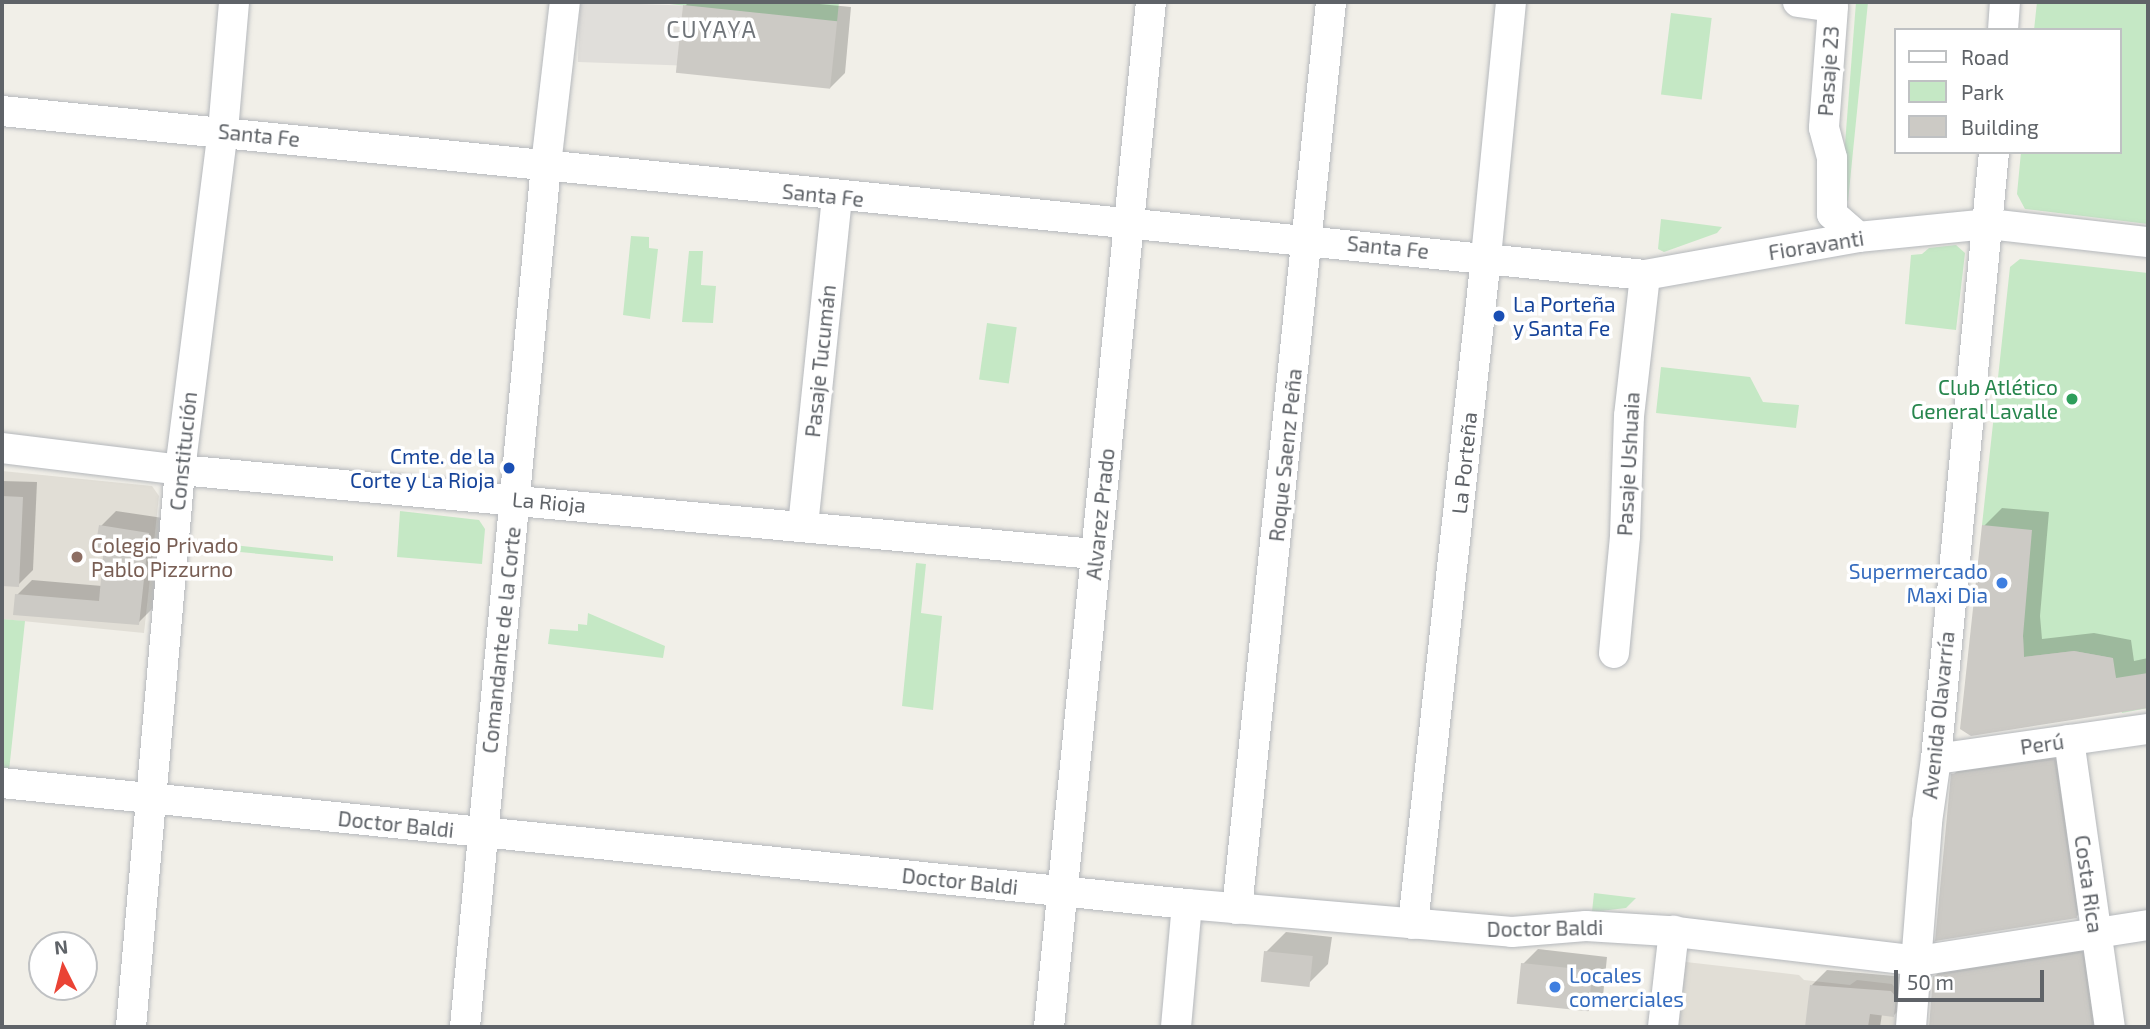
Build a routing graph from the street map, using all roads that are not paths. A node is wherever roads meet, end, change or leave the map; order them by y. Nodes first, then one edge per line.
1 (234, 2) edge
2 (565, 2) edge
3 (1151, 2) edge
4 (1331, 2) edge
5 (1511, 2) edge
6 (1798, 2) edge
7 (2005, 2) edge
8 (2003, 28) edge
9 (2, 111) edge
10 (223, 131) junction
11 (1994, 154) edge
12 (546, 165) junction
13 (837, 196) junction
14 (1989, 224) junction
15 (1130, 225) junction
16 (1858, 237) junction
17 (1308, 239) junction
18 (2148, 242) edge
19 (1486, 257) junction
20 (1645, 275) junction
21 (2, 448) edge
22 (180, 470) junction
23 (516, 498) junction
24 (803, 526) junction
25 (1096, 554) junction
26 (1614, 653) dead end
27 (2148, 729) edge
28 (2069, 740) junction
29 (1936, 759) junction
30 (2, 783) edge
31 (151, 799) junction
32 (482, 833) junction
33 (1063, 892) junction
34 (1187, 904) junction
35 (1237, 909) junction
36 (1413, 924) junction
37 (2148, 925) edge
38 (1674, 931) junction
39 (2095, 935) junction
40 (1919, 961) junction
41 (131, 1027) edge
42 (465, 1027) edge
43 (1049, 1027) edge
44 (1176, 1027) edge
45 (1663, 1027) edge
46 (1911, 1027) edge
47 (2110, 1027) edge

1 - 10 street, Constitución
2 - 12 street, Comandante de la Corte
3 - 15 street, Alvarez Prado
4 - 17 street, Roque Saenz Peña
5 - 19 street, La Porteña
6 - 16 street, Pasaje 23
7 - 8 street
9 - 10 street, Santa Fe
10 - 12 street, Santa Fe
10 - 22 street, Constitución
11 - 14 street, Avenida Olavarría
12 - 13 street, Santa Fe
12 - 23 street, Comandante de la Corte
13 - 15 street, Santa Fe
13 - 24 street, Pasaje Tucumán
14 - 16 street, Fioravanti
14 - 18 street, Fioravanti
14 - 29 street, Avenida Olavarría
15 - 17 street, Santa Fe
15 - 25 street, Alvarez Prado
16 - 20 street, Fioravanti
17 - 19 street, Santa Fe
17 - 35 street, Roque Saenz Peña
19 - 20 street, Santa Fe
19 - 36 street, La Porteña
20 - 26 street, Pasaje Ushuaia
21 - 22 street, La Rioja
22 - 23 street, La Rioja
22 - 31 street, Constitución
23 - 24 street, La Rioja
23 - 32 street, Comandante de la Corte
24 - 25 street, La Rioja
25 - 33 street, Alvarez Prado
27 - 28 street, Perú
28 - 29 street, Perú
28 - 39 street, Costa Rica
29 - 40 street, Avenida Olavarría
30 - 31 street, Doctor Baldi
31 - 32 street, Doctor Baldi
31 - 41 street, Constitución
32 - 33 street, Doctor Baldi
32 - 42 street, Comandante de la Corte
33 - 34 street, Doctor Baldi
33 - 43 street, Alvarez Prado
34 - 35 street, Doctor Baldi
34 - 44 street
35 - 36 street, Doctor Baldi
36 - 38 street, Doctor Baldi
37 - 39 street, Doctor Baldi
38 - 40 street, Doctor Baldi
38 - 45 street
39 - 40 street, Doctor Baldi
39 - 47 street, Costa Rica
40 - 46 street, Avenida Olavarría

